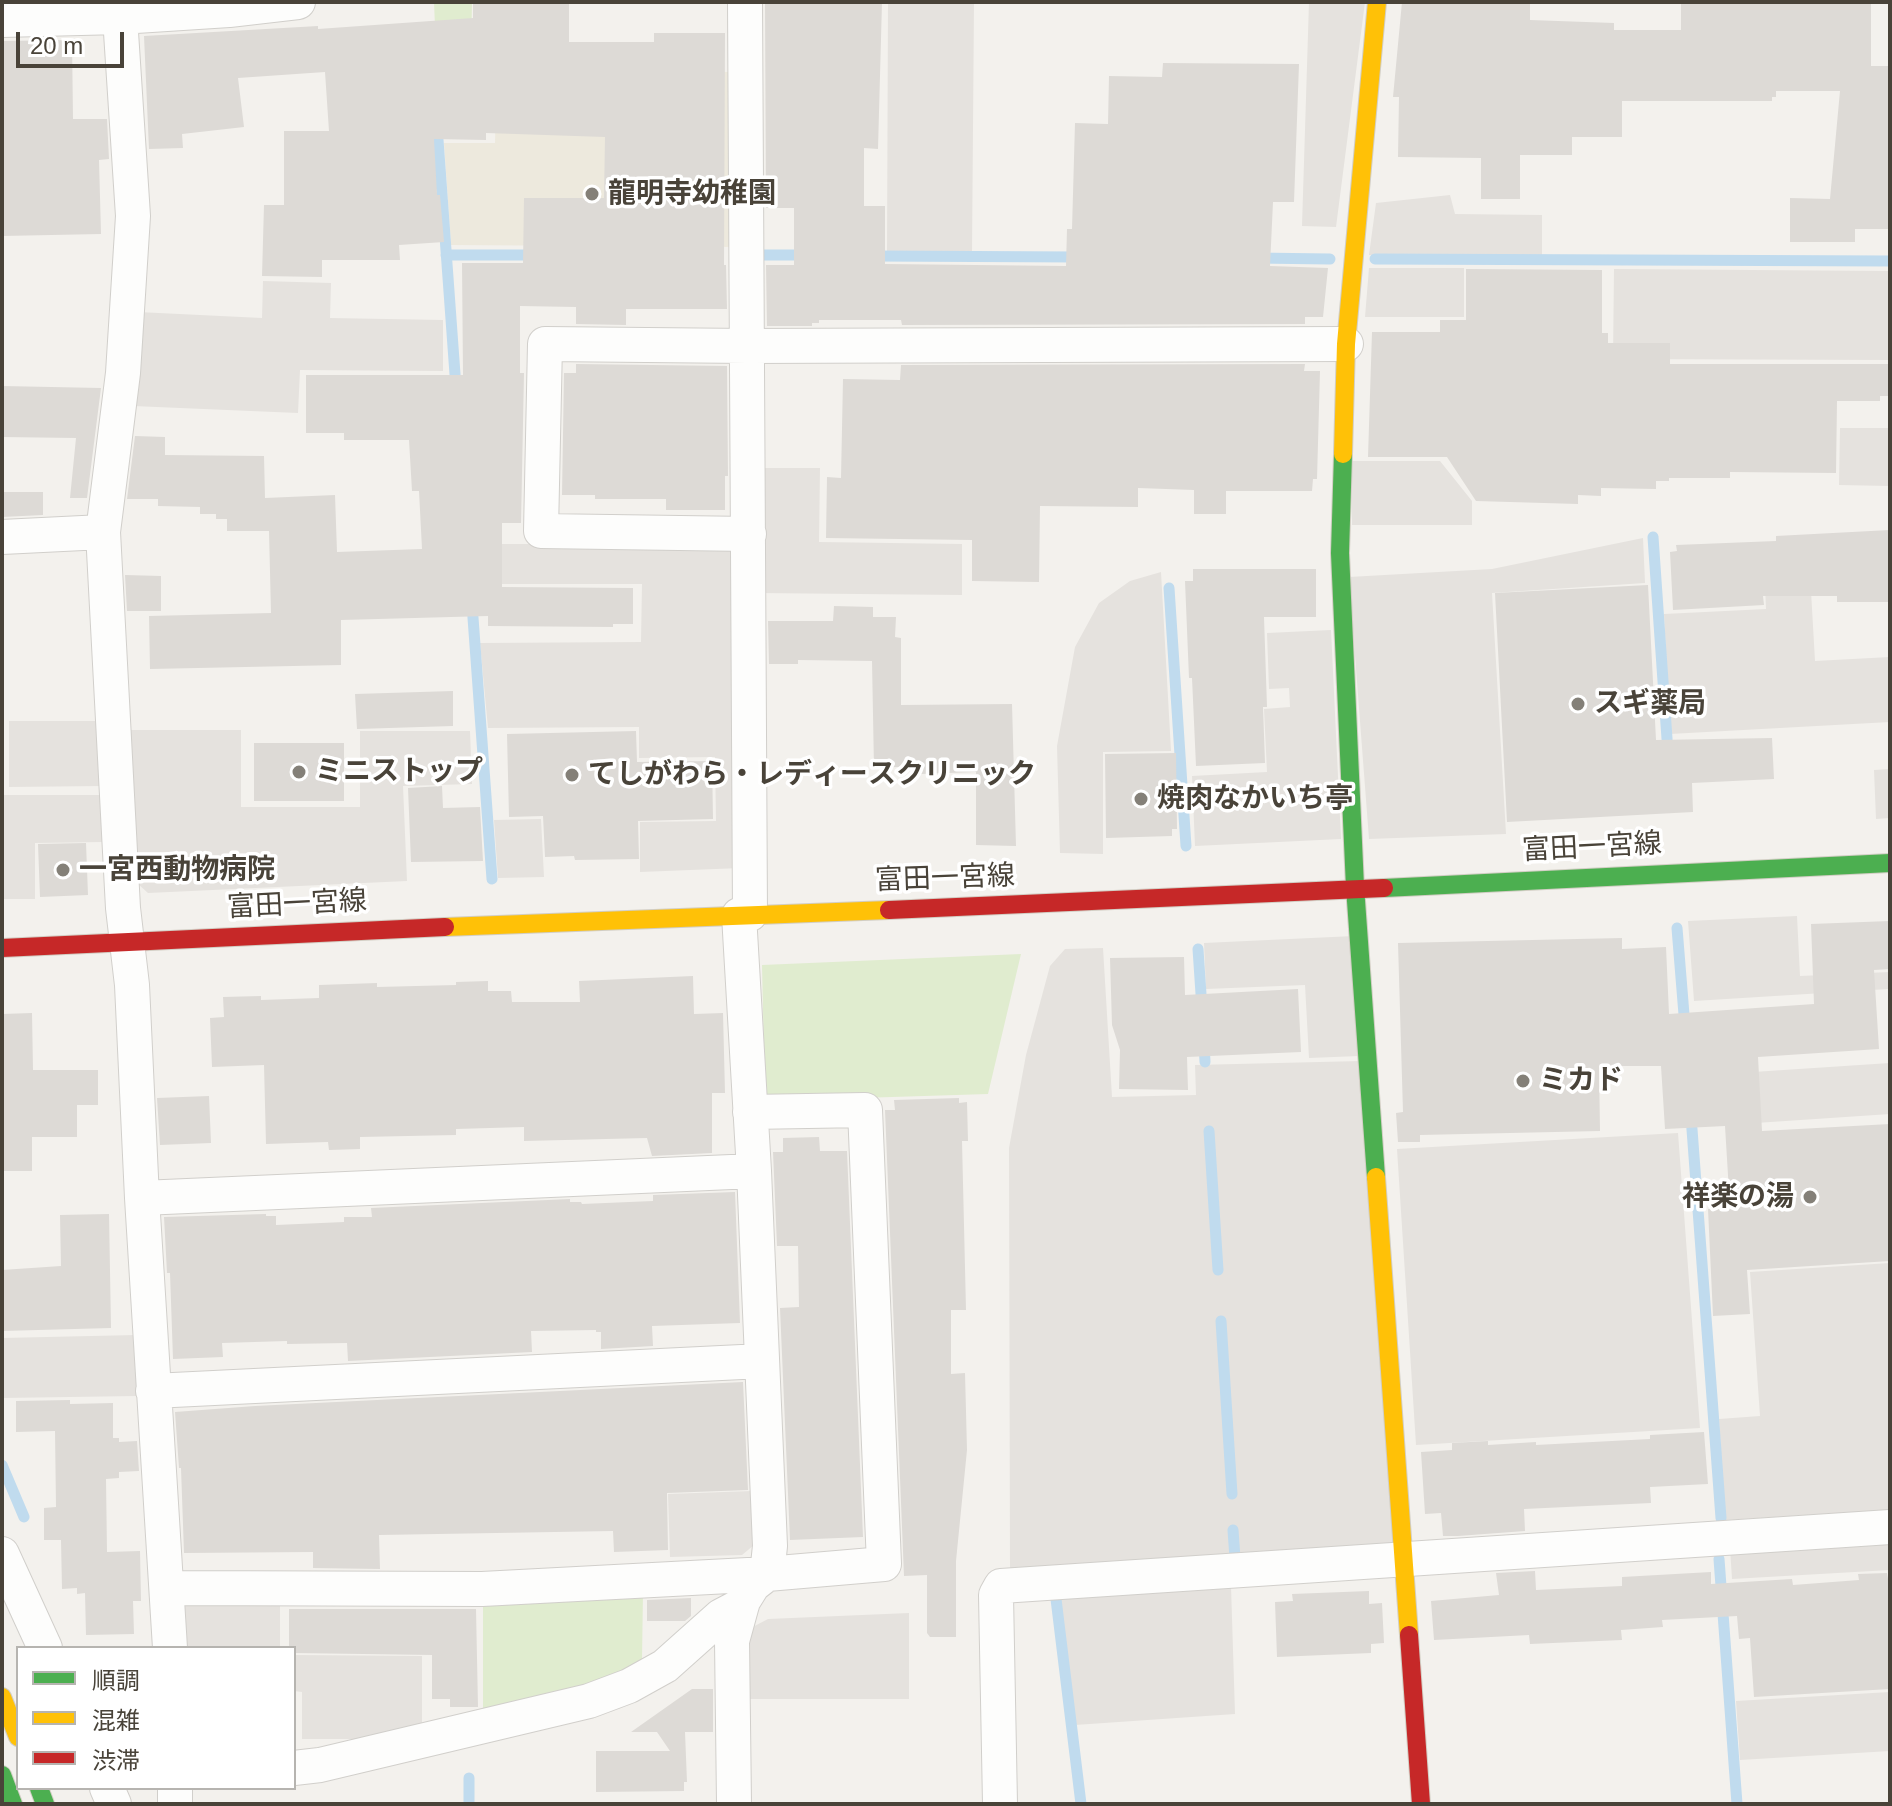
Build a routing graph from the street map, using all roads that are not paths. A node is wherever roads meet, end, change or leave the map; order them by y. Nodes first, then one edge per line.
1 (298, 2) edge
2 (745, 2) edge
3 (1377, 2) edge
4 (118, 10) edge
5 (2, 20) edge
6 (1346, 344) junction
7 (748, 346) junction
8 (103, 532) junction
9 (749, 534) junction
10 (2, 537) edge
11 (1890, 863) edge
12 (1355, 887) junction
13 (744, 914) junction
14 (126, 940) junction
15 (2, 948) edge
16 (750, 1112) junction
17 (754, 1171) junction
18 (142, 1198) junction
19 (762, 1361) junction
20 (153, 1391) junction
21 (1890, 1527) edge
22 (2, 1554) edge
23 (1404, 1561) junction
24 (767, 1574) junction
25 (168, 1588) junction
26 (742, 1605) junction
27 (44, 1646) edge
28 (170, 1646) edge
29 (2, 1697) edge
30 (16, 1732) edge
31 (296, 1768) edge
32 (2, 1775) edge
33 (13, 1804) edge
34 (734, 1804) edge
35 (1000, 1804) edge
36 (1421, 1804) edge

1 - 4 street
2 - 7 street
3 - 6 main road
4 - 5 street
4 - 8 street
6 - 7 street
6 - 12 main road
7 - 9 street
7 - 9 street
8 - 10 street
8 - 14 street
9 - 13 street
11 - 12 main road, 富田一宮線
12 - 13 main road, 富田一宮線
12 - 23 main road
13 - 14 main road, 富田一宮線
13 - 16 street
14 - 15 main road, 富田一宮線
14 - 18 street
16 - 17 street
16 - 24 street
17 - 18 street
17 - 19 street
18 - 20 street
19 - 20 street
19 - 24 street
20 - 25 street
21 - 23 street
22 - 27 street
23 - 35 street
23 - 36 main road
24 - 25 street
24 - 26 street
25 - 28 street
26 - 31 street
26 - 34 street
29 - 30 main road
32 - 33 main road

